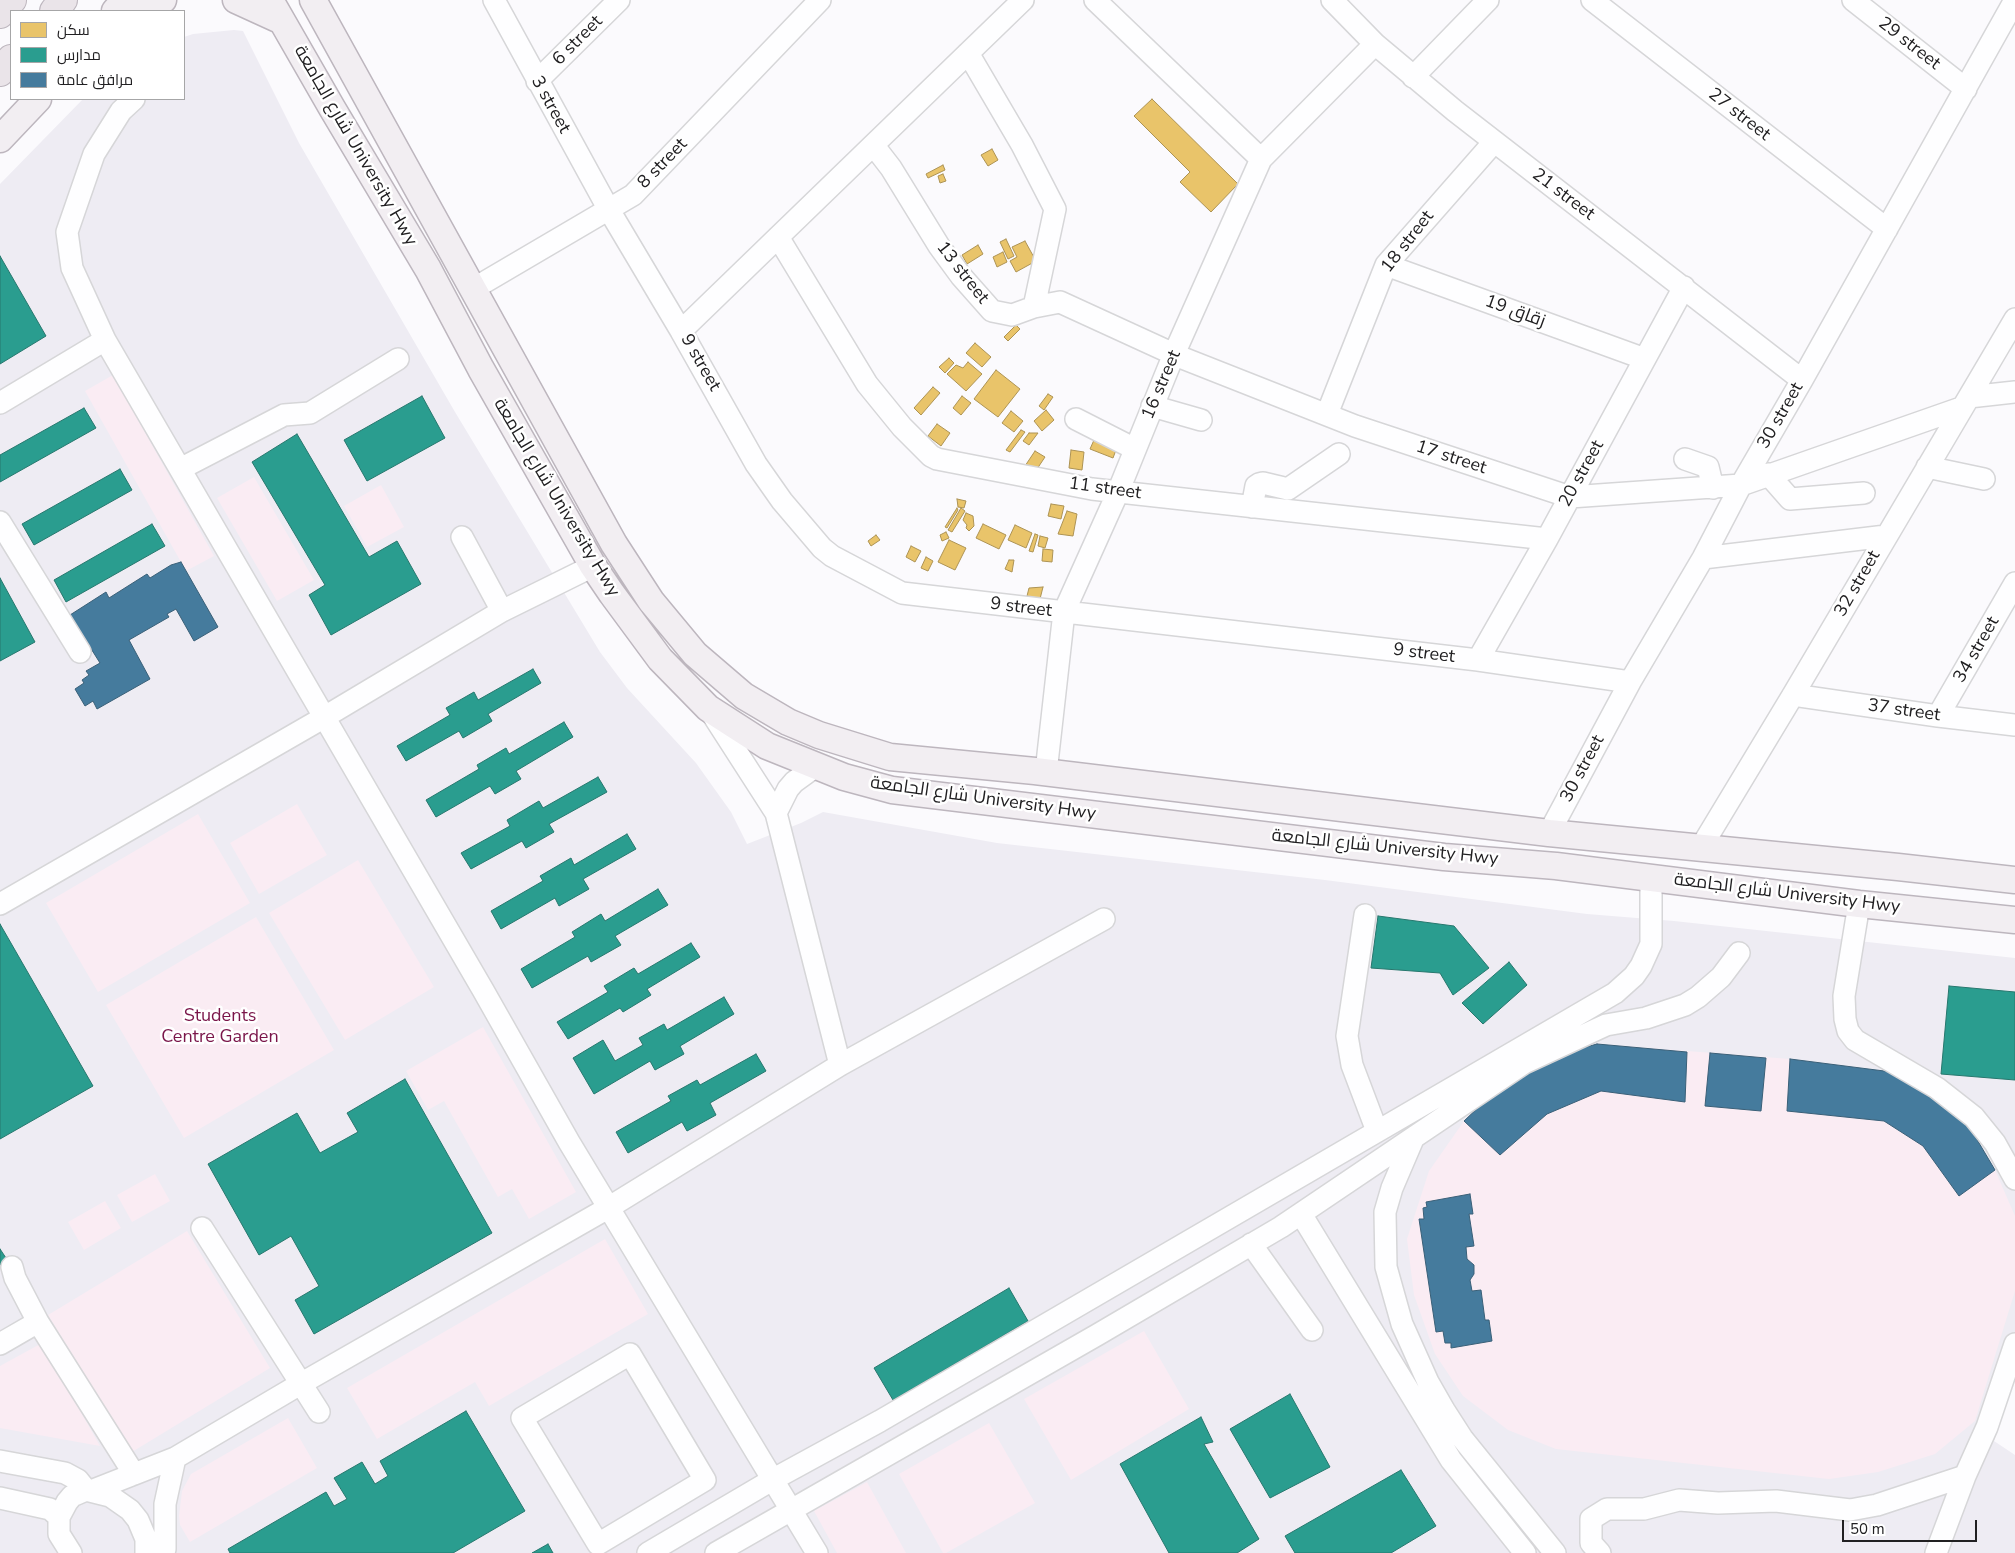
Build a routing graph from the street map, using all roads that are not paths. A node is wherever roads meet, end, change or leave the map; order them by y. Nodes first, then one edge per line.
1 (12, 0) edge
2 (64, 0) edge
3 (125, 0) edge
4 (163, 0) edge
5 (236, 0) edge
6 (313, 0) edge
7 (494, 0) edge
8 (619, 0) edge
9 (820, 0) edge
10 (1023, 0) edge
11 (1095, 0) edge
12 (1332, 0) edge
13 (1488, 0) edge
14 (1592, 0) edge
15 (1853, 0) edge
16 (2015, 0) edge
17 (55, 10) edge
18 (117, 10) edge
19 (145, 10) edge
20 (276, 11) edge
21 (0, 14) edge
22 (1375, 44) junction
23 (968, 53) junction
24 (10, 60) edge
25 (0, 72) edge
26 (1413, 77) junction
27 (537, 81) junction
28 (1966, 89) junction
29 (37, 100) edge
30 (133, 100) edge
31 (0, 139) edge
32 (1494, 142) junction
33 (874, 146) junction
34 (1261, 159) junction
35 (608, 210) junction
36 (1887, 229) junction
37 (778, 238) junction
38 (1386, 265) junction
39 (1684, 287) junction
40 (473, 289) junction
41 (1034, 307) junction
42 (2015, 319) edge
43 (681, 331) junction
44 (105, 340) junction
45 (1174, 354) junction
46 (398, 359) dead end
47 (1645, 359) junction
48 (1802, 380) junction
49 (2015, 392) edge
50 (0, 403) edge
51 (1965, 403) junction
52 (1152, 406) junction
53 (1328, 414) junction
54 (1076, 419) dead end
55 (1201, 420) dead end
56 (1135, 449) junction
57 (1339, 454) dead end
58 (1685, 459) dead end
59 (1927, 467) junction
60 (180, 470) junction
61 (1768, 474) junction
62 (1984, 480) dead end
63 (1740, 485) junction
64 (1713, 488) junction
65 (1118, 492) junction
66 (1864, 493) dead end
67 (1570, 497) junction
68 (1252, 506) junction
69 (0, 522) edge
70 (1886, 536) junction
71 (462, 537) dead end
72 (1547, 539) junction
73 (1703, 558) junction
74 (593, 566) junction
75 (2015, 583) edge
76 (502, 611) junction
77 (1064, 612) junction
78 (80, 652) dead end
79 (1478, 660) junction
80 (1630, 682) junction
81 (1794, 695) junction
82 (708, 708) junction
83 (1938, 716) junction
84 (323, 718) junction
85 (2015, 724) edge
86 (816, 766) junction
87 (1046, 772) junction
88 (776, 813) junction
89 (1449, 822) junction
90 (1548, 833) junction
91 (1700, 849) junction
92 (1444, 856) junction
93 (1650, 877) junction
94 (2015, 880) edge
95 (0, 904) edge
96 (1859, 904) junction
97 (1365, 915) dead end
98 (1104, 919) dead end
99 (2015, 920) edge
100 (1739, 953) dead end
101 (1595, 1005) junction
102 (1606, 1025) junction
103 (840, 1065) junction
104 (1400, 1117) junction
105 (1376, 1131) junction
106 (1414, 1138) junction
107 (2015, 1179) edge
108 (608, 1208) junction
109 (1300, 1214) junction
110 (202, 1228) dead end
111 (1251, 1244) junction
112 (12, 1268) dead end
113 (1080, 1305) junction
114 (38, 1322) junction
115 (1312, 1330) dead end
116 (1097, 1335) junction
117 (0, 1344) edge
118 (2015, 1344) edge
119 (302, 1384) junction
120 (319, 1412) dead end
121 (175, 1458) junction
122 (0, 1461) edge
123 (134, 1474) junction
124 (1965, 1476) junction
125 (705, 1480) junction
126 (772, 1480) junction
127 (89, 1490) junction
128 (0, 1498) edge
129 (722, 1509) junction
130 (791, 1511) junction
131 (59, 1517) junction
132 (160, 1552) edge
133 (71, 1553) edge
134 (648, 1553) edge
135 (716, 1553) edge
136 (816, 1553) edge
137 (1525, 1553) edge
138 (1555, 1553) edge
139 (1600, 1553) edge
140 (1936, 1553) edge

1 - 21 highway
2 - 17 highway
3 - 18 main road
4 - 19 main road
5 - 20 main road
6 - 40 main road, شارع الجامعة University Hwy
7 - 27 street, 3 street
8 - 27 street, 6 street
9 - 35 street, 8 street
10 - 23 street
11 - 34 street
12 - 22 street, 21 street
13 - 26 street
14 - 36 street, 27 street
15 - 28 street, 29 street
16 - 28 street, 30 street
20 - 74 main road, شارع الجامعة University Hwy
22 - 26 street, 21 street
22 - 34 street, 16 street
23 - 33 street
23 - 41 street
24 - 25 highway
26 - 32 street, 21 street
27 - 35 street, 3 street
28 - 36 street, 30 street
29 - 31 main road
30 - 44 street
32 - 38 street, 18 street
32 - 39 street, 21 street
33 - 37 street
33 - 41 street, 13 street
34 - 45 street, 16 street
35 - 40 street, 8 street
35 - 43 street, 9 street
36 - 48 street, 30 street
37 - 43 street
37 - 65 street, 11 street
38 - 47 street, زقاق 19
38 - 53 street, 18 street
39 - 47 street, 20 street
39 - 48 street, 21 street
40 - 87 main road, شارع الجامعة University Hwy
41 - 45 street, 13 street
42 - 51 street, 32 street
43 - 77 street, 9 street
44 - 50 street
44 - 60 street
45 - 52 street, 16 street
45 - 53 street, 17 street
46 - 60 street
47 - 67 street, 20 street
48 - 63 street, 30 street
49 - 51 street, 17 street
51 - 59 street, 32 street
51 - 61 street, 17 street
52 - 55 street
52 - 56 street, 16 street
53 - 67 street, 17 street
54 - 56 street
56 - 65 street, 16 street
57 - 68 street
58 - 64 street
59 - 62 street
59 - 70 street, 32 street
60 - 84 street
61 - 63 street, 17 street
61 - 66 street
63 - 64 street, 17 street
63 - 73 street, 30 street
64 - 67 street, 17 street
65 - 68 street, 11 street
65 - 77 street, 16 street
67 - 72 street, 20 street
68 - 72 street, 11 street
69 - 78 street
70 - 73 street
70 - 81 street, 32 street
71 - 76 street
72 - 79 street, 20 street
73 - 80 street, 30 street
74 - 76 street
74 - 82 main road, شارع الجامعة University Hwy
75 - 83 street, 34 street
76 - 84 street
77 - 79 street, 9 street
77 - 87 street, 16 street
79 - 80 street, 9 street
80 - 90 street, 30 street
81 - 83 street, 37 street
81 - 91 street, 32 street
82 - 86 main road, شارع الجامعة University Hwy
82 - 88 street
83 - 85 street, 37 street
84 - 95 street
84 - 108 street
86 - 88 street
86 - 92 main road, شارع الجامعة University Hwy
87 - 89 main road, شارع الجامعة University Hwy
88 - 103 street
89 - 90 main road, شارع الجامعة University Hwy
89 - 92 main road
90 - 91 main road, شارع الجامعة University Hwy
91 - 94 main road, شارع الجامعة University Hwy
92 - 93 main road, شارع الجامعة University Hwy
93 - 96 main road, شارع الجامعة University Hwy
93 - 101 street
96 - 99 main road, شارع الجامعة University Hwy
96 - 107 street
97 - 105 street
98 - 103 street
100 - 102 street
101 - 102 street
101 - 104 street
102 - 106 street
103 - 108 street
104 - 105 street
104 - 106 street
105 - 113 street
106 - 109 street
106 - 138 street
108 - 119 street
108 - 126 street
109 - 111 street
109 - 137 street
110 - 119 street
111 - 115 street
111 - 116 street
112 - 114 street
113 - 116 street
113 - 126 street
114 - 117 street
114 - 123 street
116 - 130 street
118 - 124 street
119 - 120 street
119 - 121 street
121 - 123 street
121 - 132 street
122 - 127 street
123 - 127 street
124 - 139 street
124 - 140 street
125 - 125 street
125 - 129 street
126 - 129 street
126 - 130 street
127 - 131 street
127 - 132 street
128 - 131 street
129 - 134 street
130 - 135 street
130 - 136 street
131 - 133 street

